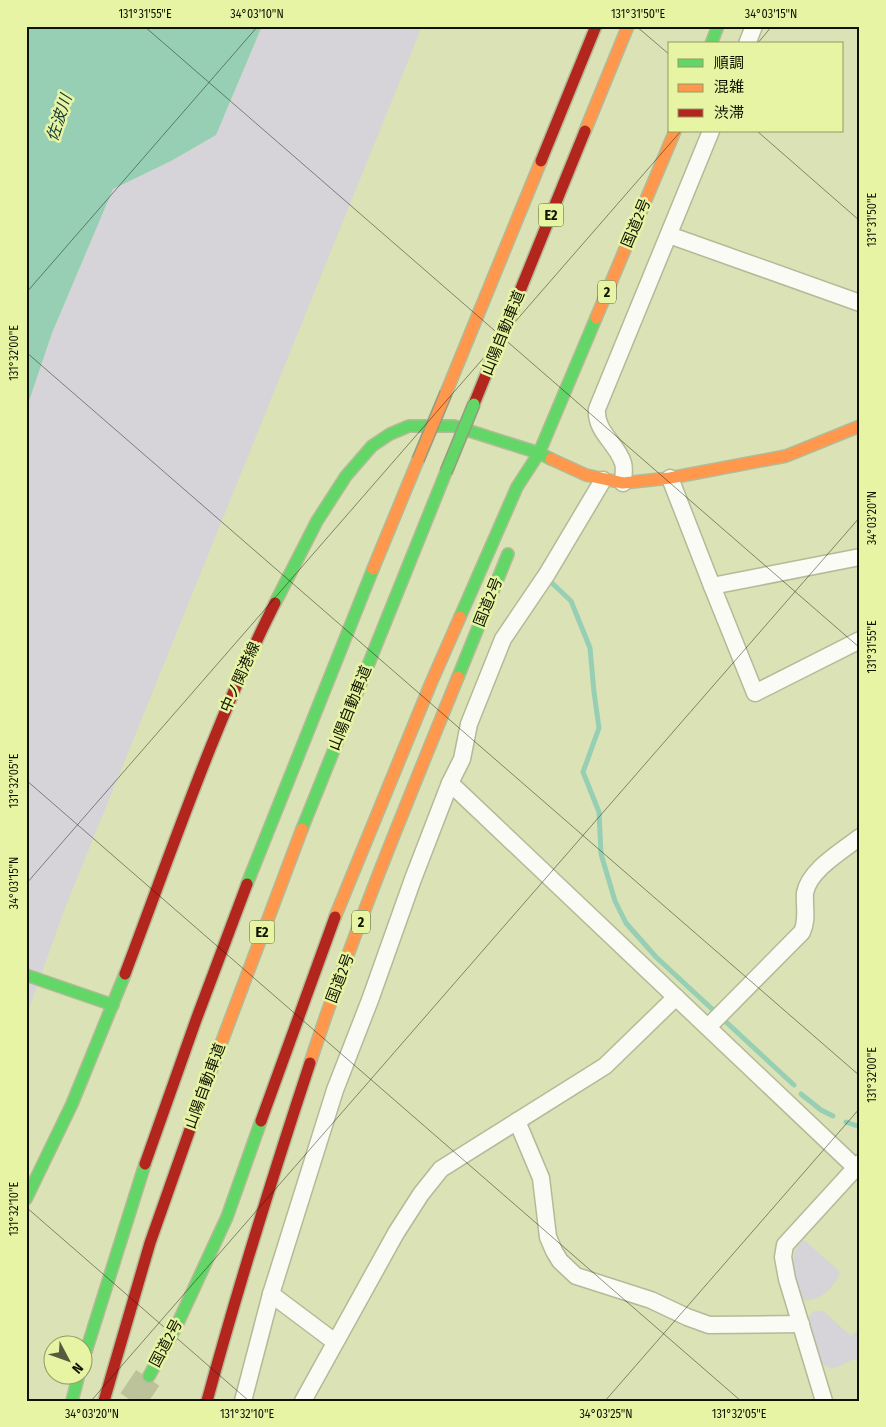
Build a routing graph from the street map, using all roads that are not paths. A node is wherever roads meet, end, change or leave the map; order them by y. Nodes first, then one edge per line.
1 (596, 26) edge
2 (628, 26) edge
3 (718, 26) edge
4 (754, 26) edge
5 (712, 42) edge
6 (748, 42) edge
7 (675, 132) edge
8 (711, 132) edge
9 (669, 235) junction
10 (860, 303) edge
11 (860, 426) edge
12 (539, 453) junction
13 (670, 478) junction
14 (603, 480) junction
15 (623, 483) junction
16 (534, 484) dead end
17 (510, 547) dead end
18 (860, 557) edge
19 (712, 586) junction
20 (860, 640) edge
21 (450, 783) junction
22 (860, 837) edge
23 (26, 975) edge
24 (676, 997) junction
25 (113, 1005) junction
26 (708, 1027) junction
27 (517, 1121) junction
28 (858, 1165) edge
29 (26, 1199) edge
30 (149, 1246) junction
31 (271, 1294) junction
32 (802, 1324) junction
33 (91, 1334) edge
34 (335, 1342) junction
35 (149, 1376) tunnel mouth
36 (77, 1384) edge
37 (72, 1401) edge
38 (104, 1401) edge
39 (116, 1401) edge
40 (207, 1401) edge
41 (243, 1401) edge
42 (303, 1401) edge
43 (824, 1401) edge

1 - 33 main road, 山陽自動車道 / E2, bridge
2 - 30 main road, 山陽自動車道 / E2, bridge
3 - 5 main road
4 - 6 street
7 - 12 main road, 国道2号 / 2
8 - 9 street
9 - 10 street
9 - 15 street
11 - 13 main road, 中ノ関港線
12 - 14 main road, 中ノ関港線
12 - 16 main road, 国道2号 / 2
12 - 25 main road, 中ノ関港線
12 - 35 main road, 国道2号 / 2
13 - 15 main road, 中ノ関港線
13 - 19 street
14 - 15 main road, 中ノ関港線
14 - 21 street
17 - 40 main road, 国道2号 / 2
18 - 19 street
19 - 20 street
21 - 24 street
21 - 31 street
22 - 26 street
23 - 25 main road
24 - 26 street
24 - 27 street
25 - 29 main road, 中ノ関港線
26 - 28 street
27 - 32 street
27 - 34 street
28 - 32 street
30 - 38 main road, 山陽自動車道 / E2
30 - 39 main road
31 - 34 street
31 - 41 street
32 - 43 street
34 - 42 street
36 - 37 main road

